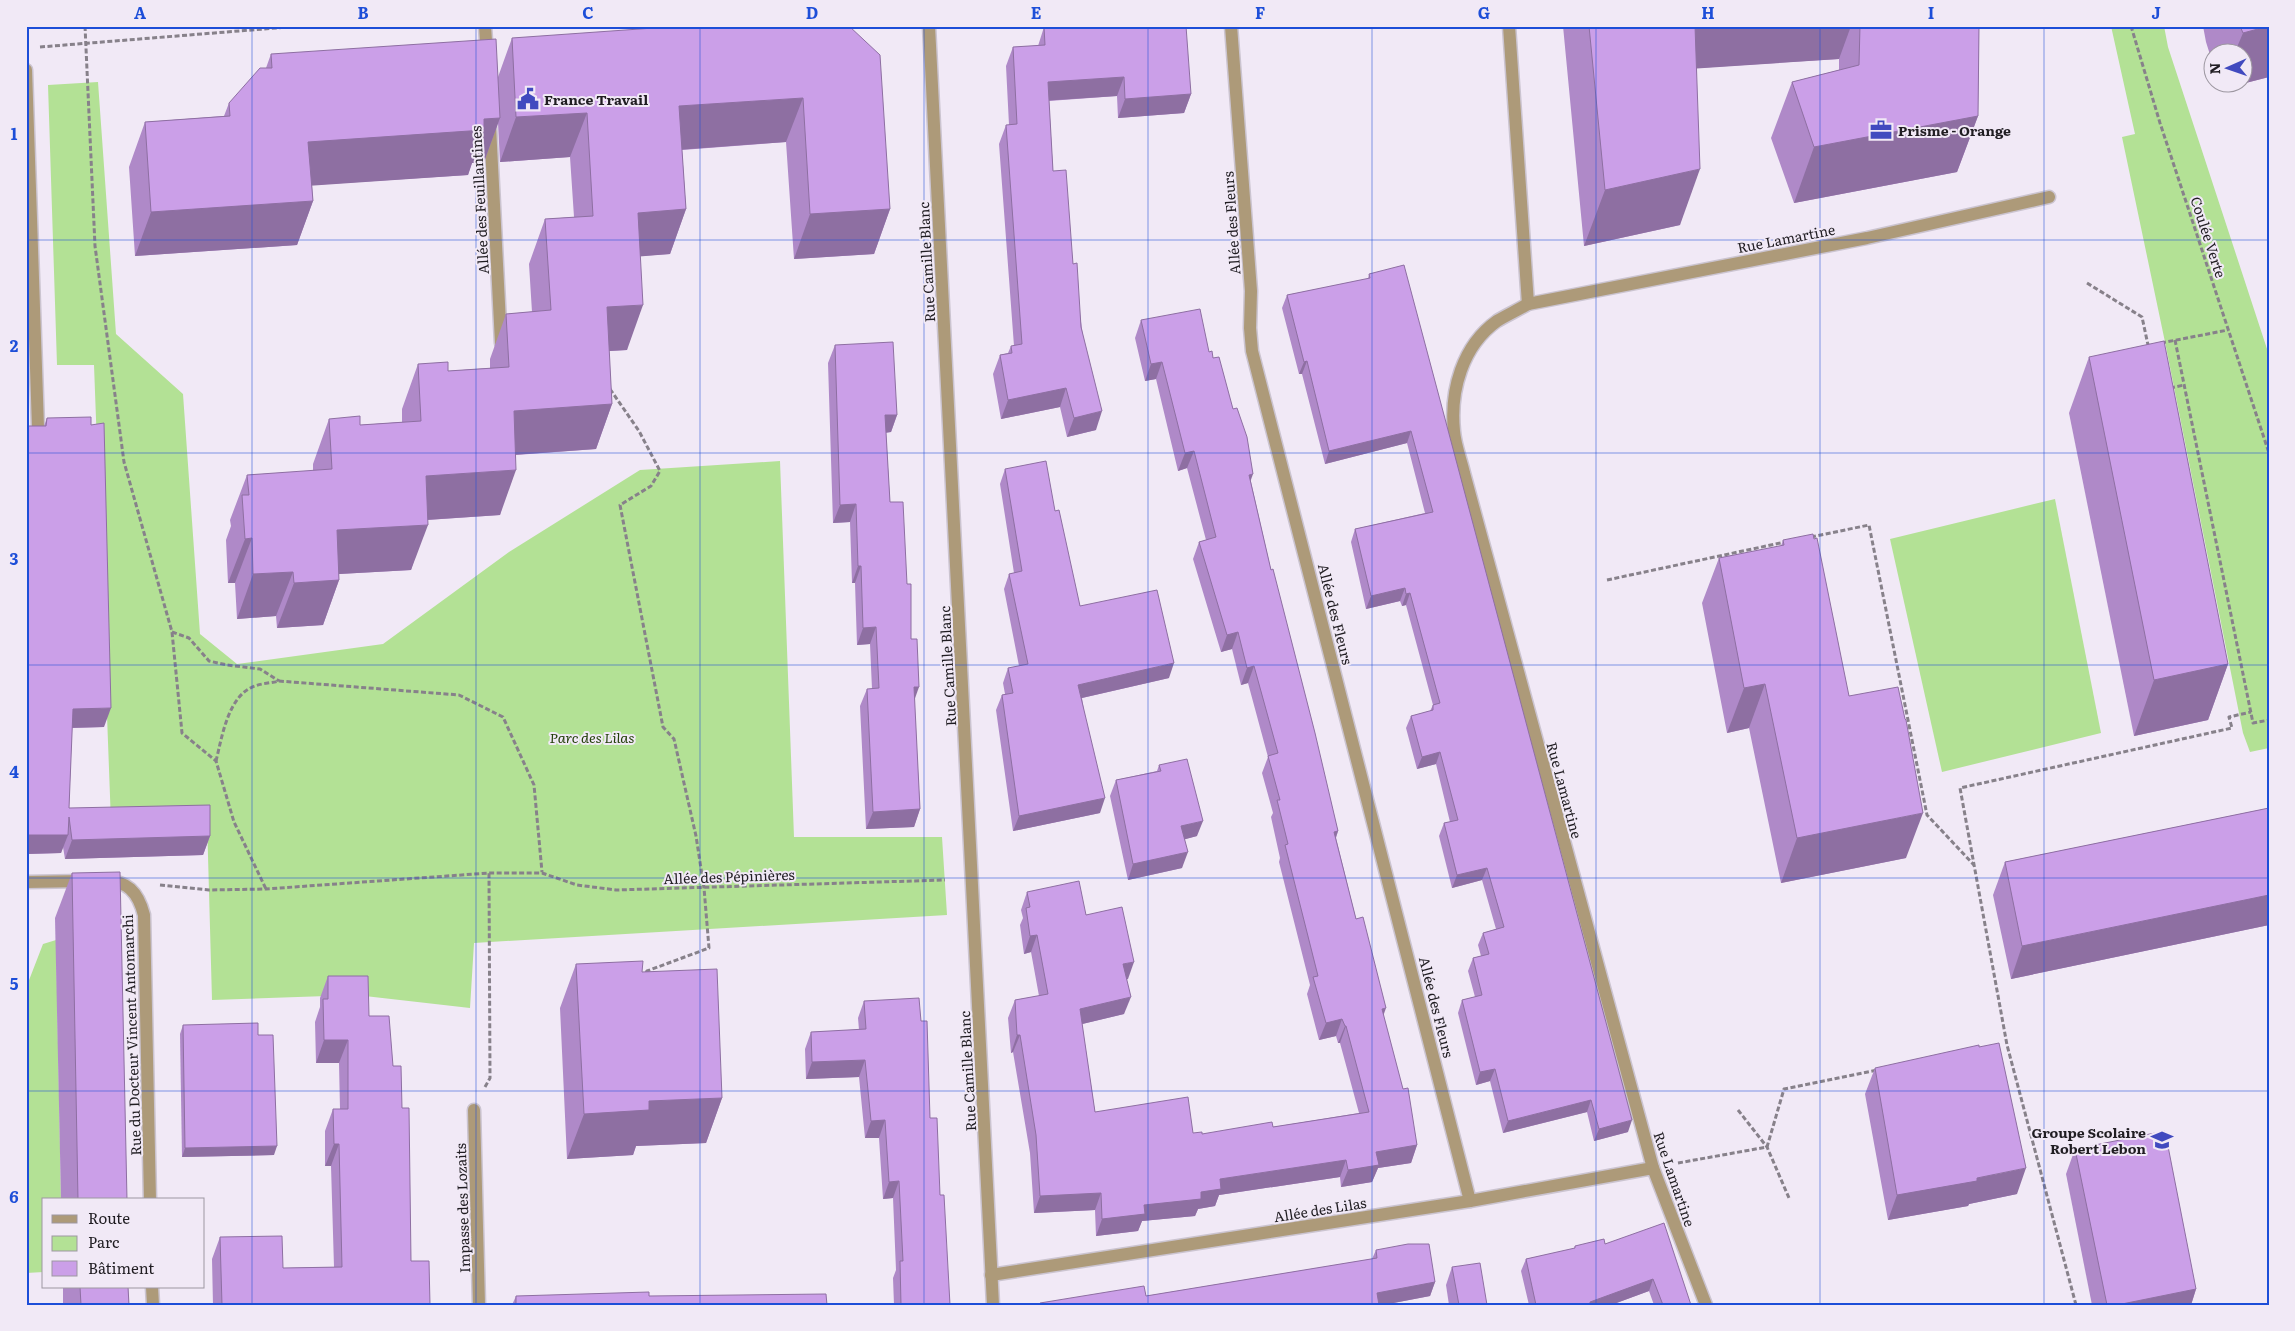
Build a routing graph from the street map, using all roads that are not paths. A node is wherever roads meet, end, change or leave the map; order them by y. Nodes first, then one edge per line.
1 (486, 26) edge
2 (929, 26) edge
3 (1231, 26) edge
4 (1510, 26) edge
5 (487, 66) edge
6 (26, 70) edge
7 (490, 115) edge
8 (2049, 197) dead end
9 (1528, 304) junction
10 (501, 343) dead end
11 (38, 427) edge
12 (26, 882) edge
13 (474, 1110) road end
14 (1653, 1168) junction
15 (150, 1198) edge
16 (1470, 1201) junction
17 (991, 1275) junction
18 (152, 1288) edge
19 (153, 1305) edge
20 (479, 1305) edge
21 (993, 1305) edge
22 (1706, 1305) edge

1 - 5 street
2 - 17 street, Rue Camille Blanc
3 - 16 street, Allée des Fleurs
4 - 9 street
6 - 11 street
7 - 10 street, Allée des Feuillantines
8 - 9 street, Rue Lamartine
9 - 14 street, Rue Lamartine
12 - 15 street, Rue du Docteur Vincent Antomarchi
13 - 20 street, Impasse des Lozaits
14 - 16 street, Allée des Lilas
14 - 22 street, Rue Lamartine
16 - 17 street, Allée des Lilas
17 - 21 street, Rue Camille Blanc
18 - 19 street

